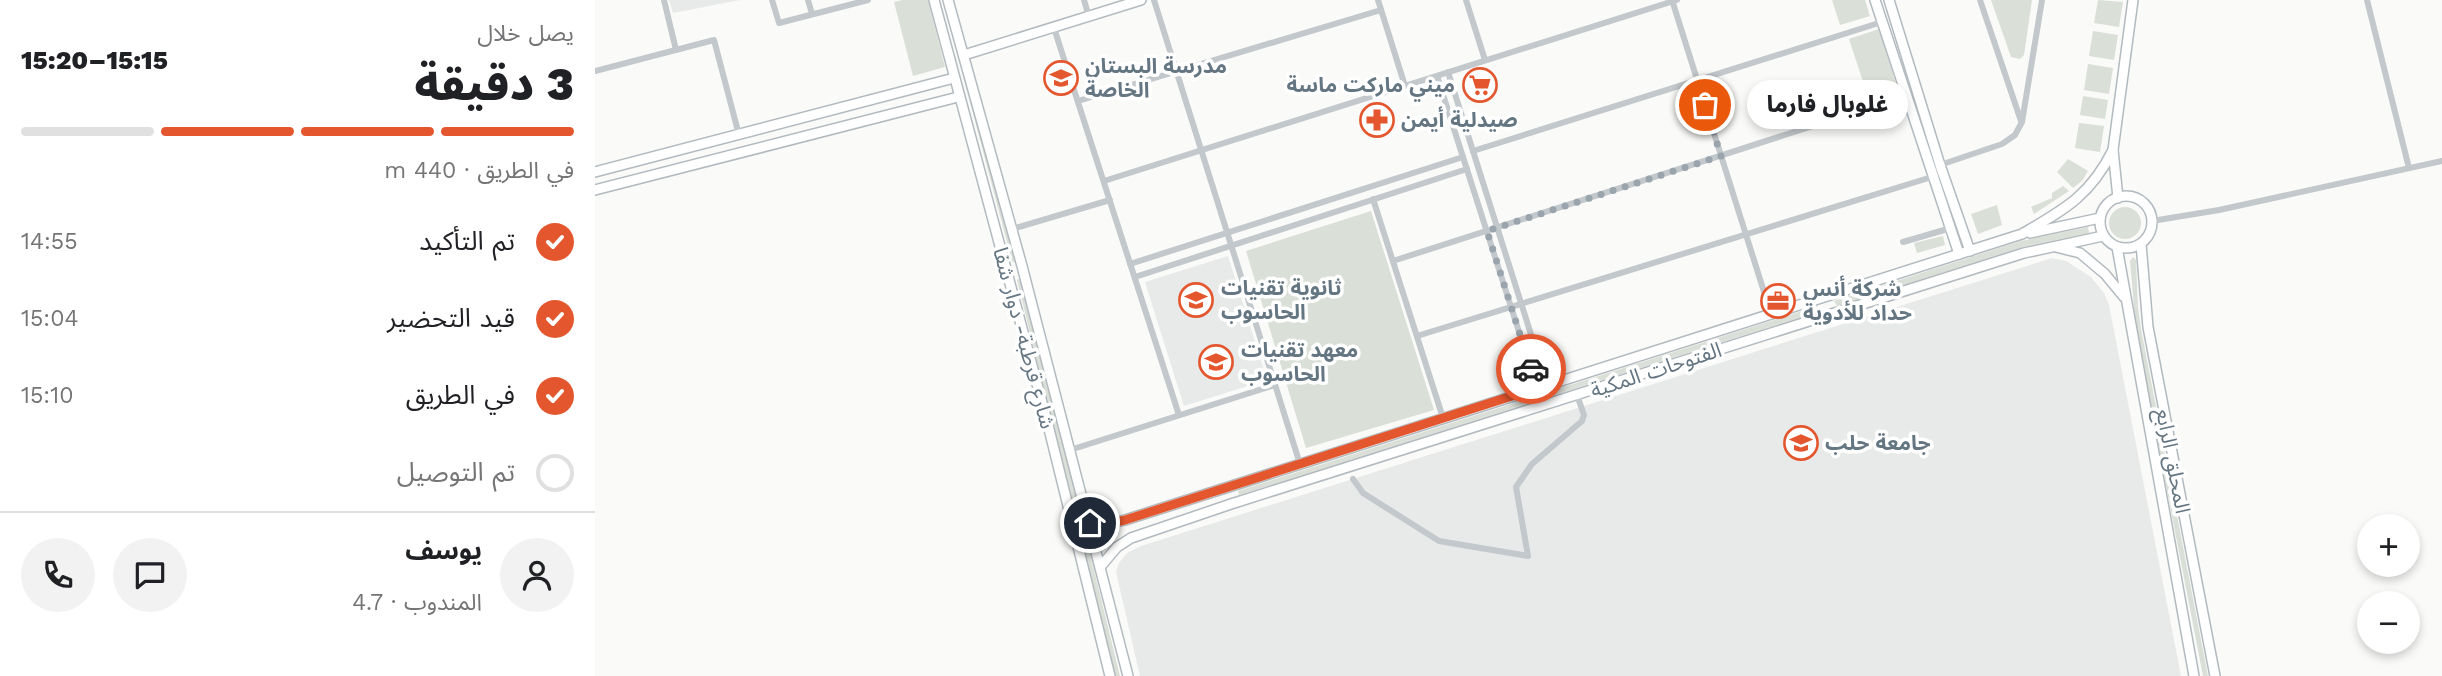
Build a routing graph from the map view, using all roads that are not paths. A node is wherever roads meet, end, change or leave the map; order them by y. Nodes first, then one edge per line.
1 (664, 0) edge
2 (772, 0) edge
3 (808, 0) edge
4 (868, 0) edge
5 (934, 0) edge
6 (949, 0) edge
7 (1084, 0) edge
8 (1141, 0) edge
9 (1154, 0) edge
10 (1378, 0) edge
11 (1466, 0) edge
12 (1673, 0) edge
13 (1875, 0) edge
14 (1889, 0) edge
15 (1980, 0) edge
16 (2042, 0) edge
17 (2133, 0) edge
18 (2367, 0) edge
19 (1381, 10) junction
20 (812, 14) junction
21 (1089, 16) junction
22 (1882, 22) junction
23 (1054, 28) junction
24 (676, 50) junction
25 (964, 55) junction
26 (1485, 60) junction
27 (595, 71) edge
28 (1177, 72) junction
29 (1448, 72) junction
30 (1437, 76) junction
31 (954, 78) junction
32 (1697, 80) junction
33 (1405, 86) junction
34 (1906, 96) junction
35 (958, 97) junction
36 (1078, 101) junction
37 (2022, 122) junction
38 (739, 135) junction
39 (1201, 150) junction
40 (1473, 150) junction
41 (2113, 150) junction
42 (1721, 156) junction
43 (1463, 157) junction
44 (2442, 161) edge
45 (1940, 165) junction
46 (2409, 168) junction
47 (1467, 169) junction
48 (595, 172) edge
49 (1935, 176) junction
50 (1104, 181) junction
51 (595, 188) edge
52 (1373, 198) junction
53 (2118, 198) junction
54 (1110, 200) junction
55 (2100, 218) junction
56 (2152, 221) junction
57 (1497, 227) junction
58 (1951, 228) junction
59 (1012, 229) junction
60 (1487, 231) junction
61 (1227, 233) junction
62 (2022, 234) junction
63 (1746, 235) junction
64 (2103, 236) junction
65 (1903, 242) dead end
66 (2141, 244) junction
67 (1231, 245) junction
68 (2054, 246) junction
69 (2117, 247) junction
70 (1970, 251) junction
71 (1959, 254) junction
72 (1393, 261) junction
73 (1131, 264) junction
74 (1022, 266) junction
75 (1006, 271) junction
76 (1135, 277) junction
77 (1824, 297) junction
78 (2125, 298) junction
79 (1522, 304) junction
80 (1511, 307) junction
81 (1771, 314) junction
82 (1829, 315) junction
83 (1417, 337) junction
84 (1275, 385) junction
85 (1548, 385) junction
86 (1537, 388) junction
87 (1577, 395) junction
88 (1179, 415) junction
89 (1443, 418) junction
90 (1063, 425) junction
91 (1049, 429) junction
92 (1070, 450) junction
93 (1300, 464) junction
94 (1353, 479) dead end
95 (1226, 488) junction
96 (1231, 504) junction
97 (1090, 523) junction
98 (1101, 566) junction
99 (1109, 676) edge
100 (1128, 676) edge
101 (2194, 676) edge
102 (2215, 676) edge

1 - 24 street
2 - 20 street
3 - 20 street
4 - 20 street
5 - 31 street, شارع قرطبة- دوار شفا
6 - 25 street
7 - 21 street
8 - 21 street
9 - 28 street
10 - 19 street
11 - 26 street
12 - 26 street
12 - 32 street
13 - 22 street
14 - 45 street
15 - 37 street
16 - 37 street
17 - 41 street
18 - 46 street
19 - 28 street
19 - 33 street
21 - 23 street
22 - 32 street
22 - 34 street
23 - 25 street
23 - 36 street
24 - 27 street
24 - 38 street
25 - 59 street
26 - 29 street
28 - 36 street
28 - 39 street
29 - 30 street
29 - 40 street
30 - 33 street
30 - 43 street
31 - 35 street, شارع قرطبة- دوار شفا
31 - 38 street
32 - 40 street
32 - 42 street
33 - 39 street
34 - 42 street
34 - 49 street
35 - 51 street
35 - 75 street, شارع قرطبة- دوار شفا
36 - 50 street
37 - 45 street
38 - 48 street
39 - 50 street
39 - 61 street
40 - 57 street
41 - 53 street
41 - 62 street
42 - 57 street
42 - 63 street
43 - 47 street
43 - 61 street
44 - 46 street
45 - 49 street
45 - 70 street
46 - 56 street
47 - 52 street
47 - 60 street
49 - 58 street
49 - 63 street
50 - 54 street
52 - 67 street
52 - 72 street
53 - 55 street
53 - 56 street
54 - 59 street
54 - 73 street
55 - 62 street
55 - 64 street
56 - 66 street
57 - 60 street
57 - 79 street
58 - 65 street
58 - 71 street
59 - 74 street
60 - 72 street
60 - 80 street
61 - 67 street
61 - 73 street
62 - 70 street
63 - 79 street
63 - 81 street
64 - 68 street, الفتوحات المكية
64 - 69 street
66 - 69 street
66 - 102 street, المحلق الرابع
67 - 76 street
67 - 84 street
68 - 78 street
68 - 82 street, الفتوحات المكية
69 - 78 street
70 - 71 street
71 - 77 street
72 - 83 street
73 - 76 street
74 - 75 street
74 - 90 street
75 - 91 street, شارع قرطبة- دوار شفا
76 - 88 street
77 - 81 street
77 - 82 street
78 - 101 street
79 - 80 street
79 - 85 street
80 - 83 street
80 - 86 street
81 - 85 street
82 - 87 street, الفتوحات المكية
83 - 89 street
84 - 88 street
84 - 93 street
85 - 86 street
86 - 89 street
87 - 94 street
87 - 96 street, الفتوحات المكية
88 - 92 street
89 - 93 street
90 - 91 street
90 - 92 street
91 - 99 street, شارع قرطبة- دوار شفا
92 - 97 street
93 - 95 street
95 - 96 street
95 - 97 street
96 - 98 street, الفتوحات المكية
97 - 98 street
98 - 100 street

